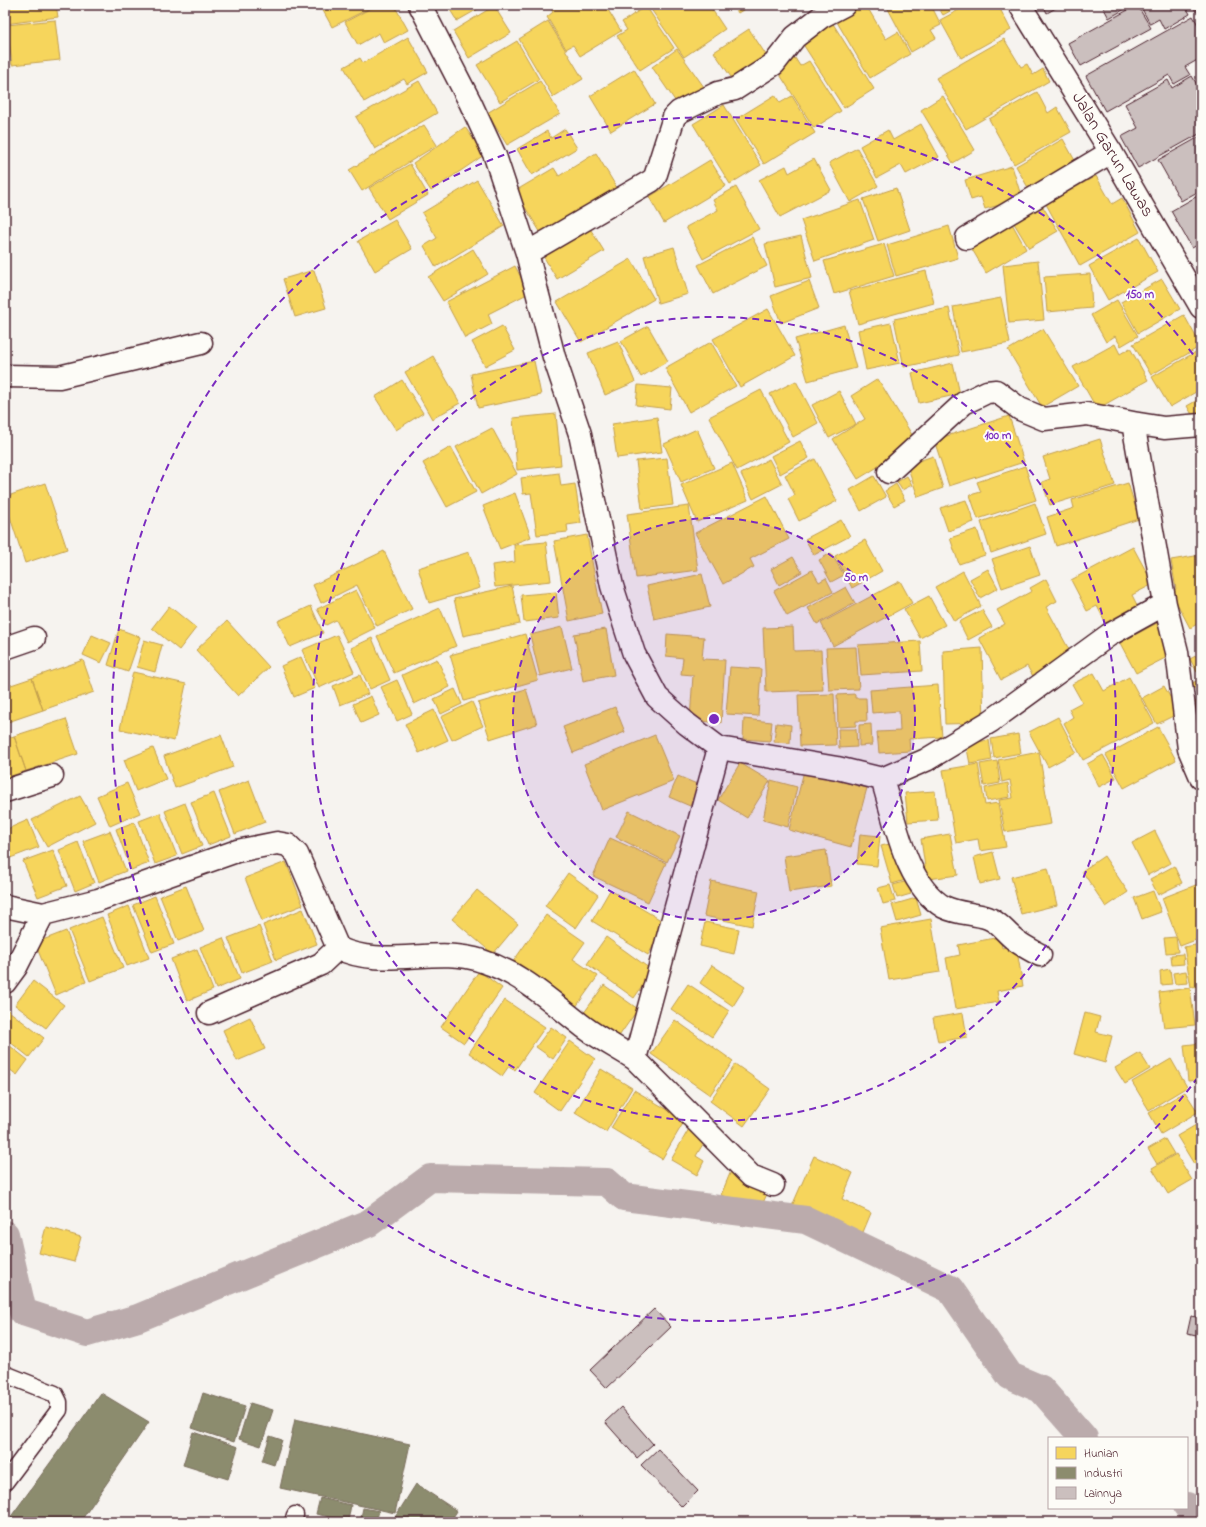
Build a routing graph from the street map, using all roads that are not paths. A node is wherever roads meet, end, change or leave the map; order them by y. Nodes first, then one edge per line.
1 (420, 5) edge
2 (844, 5) edge
3 (1020, 5) edge
4 (1111, 152) junction
5 (967, 238) dead end
6 (527, 253) junction
7 (1201, 307) edge
8 (201, 343) dead end
9 (5, 376) edge
10 (1134, 423) junction
11 (1201, 425) edge
12 (889, 472) dead end
13 (1165, 604) junction
14 (34, 638) dead end
15 (5, 648) edge
16 (719, 748) junction
17 (52, 776) dead end
18 (1201, 777) edge
19 (882, 779) junction
20 (5, 791) edge
21 (5, 906) edge
22 (43, 914) junction
23 (338, 948) junction
24 (1040, 955) dead end
25 (5, 982) edge
26 (209, 1013) dead end
27 (635, 1059) junction
28 (773, 1185) dead end
29 (5, 1374) edge
30 (5, 1482) edge

1 - 6 street
2 - 6 street
3 - 4 street, Jalan Garun Lawas
4 - 5 street
4 - 7 street, Jalan Garun Lawas
6 - 16 street
8 - 9 street
10 - 11 street
10 - 12 street
10 - 13 street
13 - 18 street
13 - 19 street
14 - 15 street
16 - 19 street
16 - 27 street
17 - 20 street
19 - 24 street
21 - 22 street
22 - 23 street
22 - 25 street
23 - 26 street
23 - 27 street
27 - 28 street
29 - 30 lane

